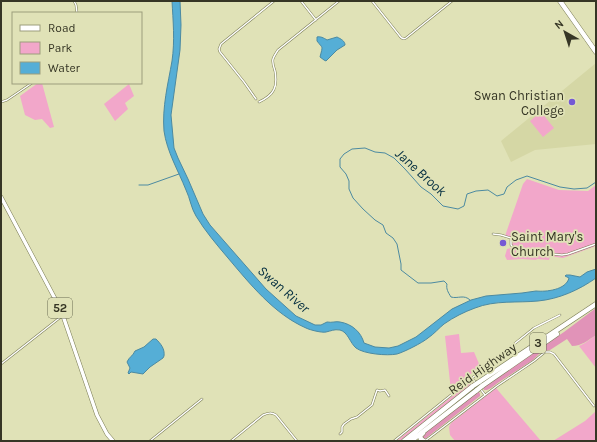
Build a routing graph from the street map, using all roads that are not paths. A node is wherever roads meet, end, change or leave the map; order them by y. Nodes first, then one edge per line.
1 (74, 1) edge
2 (274, 1) edge
3 (301, 1) edge
4 (339, 1) edge
5 (372, 1) edge
6 (452, 1) edge
7 (561, 1) edge
8 (77, 12) edge
9 (316, 20) junction
10 (596, 49) edge
11 (596, 52) edge
12 (31, 84) edge
13 (256, 99) dead end
14 (1, 102) edge
15 (259, 102) dead end
16 (1, 196) edge
17 (493, 234) dead end
18 (596, 244) edge
19 (596, 305) edge
20 (64, 315) junction
21 (560, 315) dead end
22 (1, 364) edge
23 (472, 378) junction
24 (475, 388) junction
25 (485, 395) junction
26 (389, 396) dead end
27 (202, 399) dead end
28 (594, 406) dead end
29 (434, 422) junction
30 (340, 434) dead end
31 (113, 441) edge
32 (150, 441) edge
33 (231, 441) edge
34 (297, 441) edge
35 (394, 441) edge
36 (404, 441) edge
37 (412, 441) edge
38 (420, 441) edge
39 (424, 441) edge

1 - 8 street
2 - 13 street
3 - 9 street
4 - 9 street
5 - 6 street
7 - 10 highway
7 - 11 highway
9 - 15 street
12 - 14 street
16 - 20 main road, 52
17 - 18 street
19 - 24 highway, Reid Highway / 3, bridge
20 - 22 street
20 - 31 main road, 52
21 - 23 street
23 - 25 street
23 - 35 street
24 - 29 highway, Reid Highway / 3
24 - 36 highway, Reid Highway / 3
25 - 28 street
25 - 39 street
26 - 30 street
27 - 32 street
29 - 37 highway, Reid Highway / 3
29 - 39 highway
33 - 34 street
37 - 38 highway

